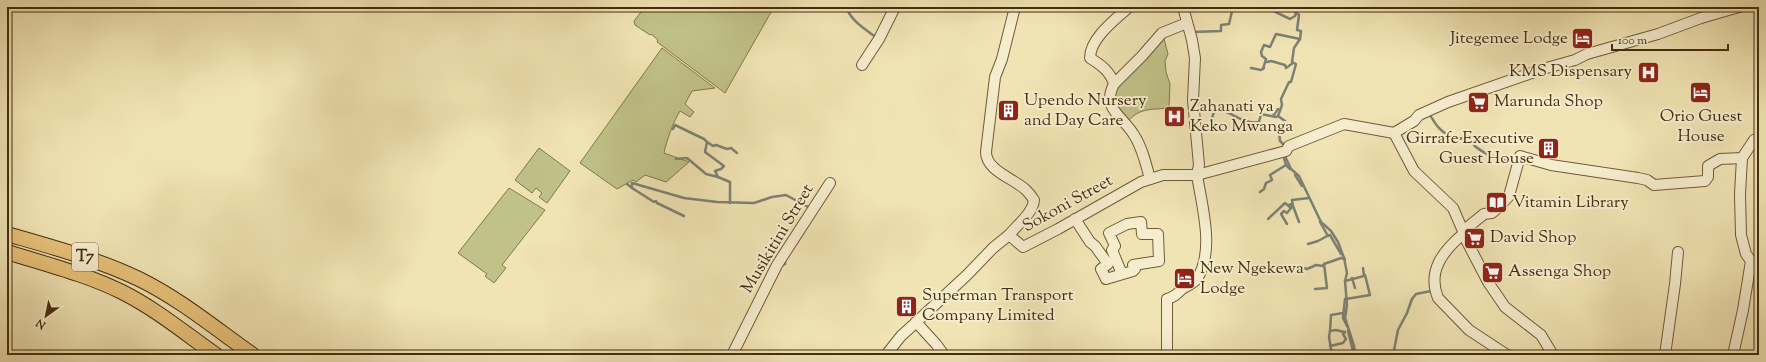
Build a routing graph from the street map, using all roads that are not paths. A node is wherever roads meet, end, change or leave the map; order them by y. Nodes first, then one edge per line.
1 (895, 7) edge
2 (1015, 7) edge
3 (1130, 7) edge
4 (1183, 7) edge
5 (1739, 7) edge
6 (1187, 23) junction
7 (862, 65) dead end
8 (1114, 84) junction
9 (1394, 133) junction
10 (1759, 138) edge
11 (1742, 158) junction
12 (1197, 175) junction
13 (1151, 178) junction
14 (830, 183) dead end
15 (1075, 219) junction
16 (1463, 232) junction
17 (7, 234) edge
18 (1009, 235) junction
19 (7, 252) edge
20 (1678, 252) dead end
21 (1122, 274) junction
22 (916, 322) junction
23 (216, 355) edge
24 (253, 355) edge
25 (732, 355) edge
26 (886, 355) edge
27 (944, 355) edge
28 (1166, 355) edge
29 (1507, 355) edge
30 (1553, 355) edge
31 (1664, 355) edge
32 (1733, 355) edge

1 - 7 street
2 - 18 street
3 - 8 street
4 - 6 street
5 - 9 street
6 - 8 street
6 - 12 street
8 - 13 street
9 - 12 street, Sokoni Street
9 - 16 street
10 - 11 street
11 - 16 street
11 - 32 street
12 - 13 street, Sokoni Street
12 - 28 street
13 - 15 street, Sokoni Street
14 - 25 street, Musikitini Street
15 - 18 street, Sokoni Street
15 - 21 street
16 - 29 street
16 - 30 street
17 - 24 highway, T7
18 - 22 street, Sokoni Street
19 - 23 highway, T7
20 - 31 street
21 - 21 street
22 - 26 street, Sokoni Street
22 - 27 street

